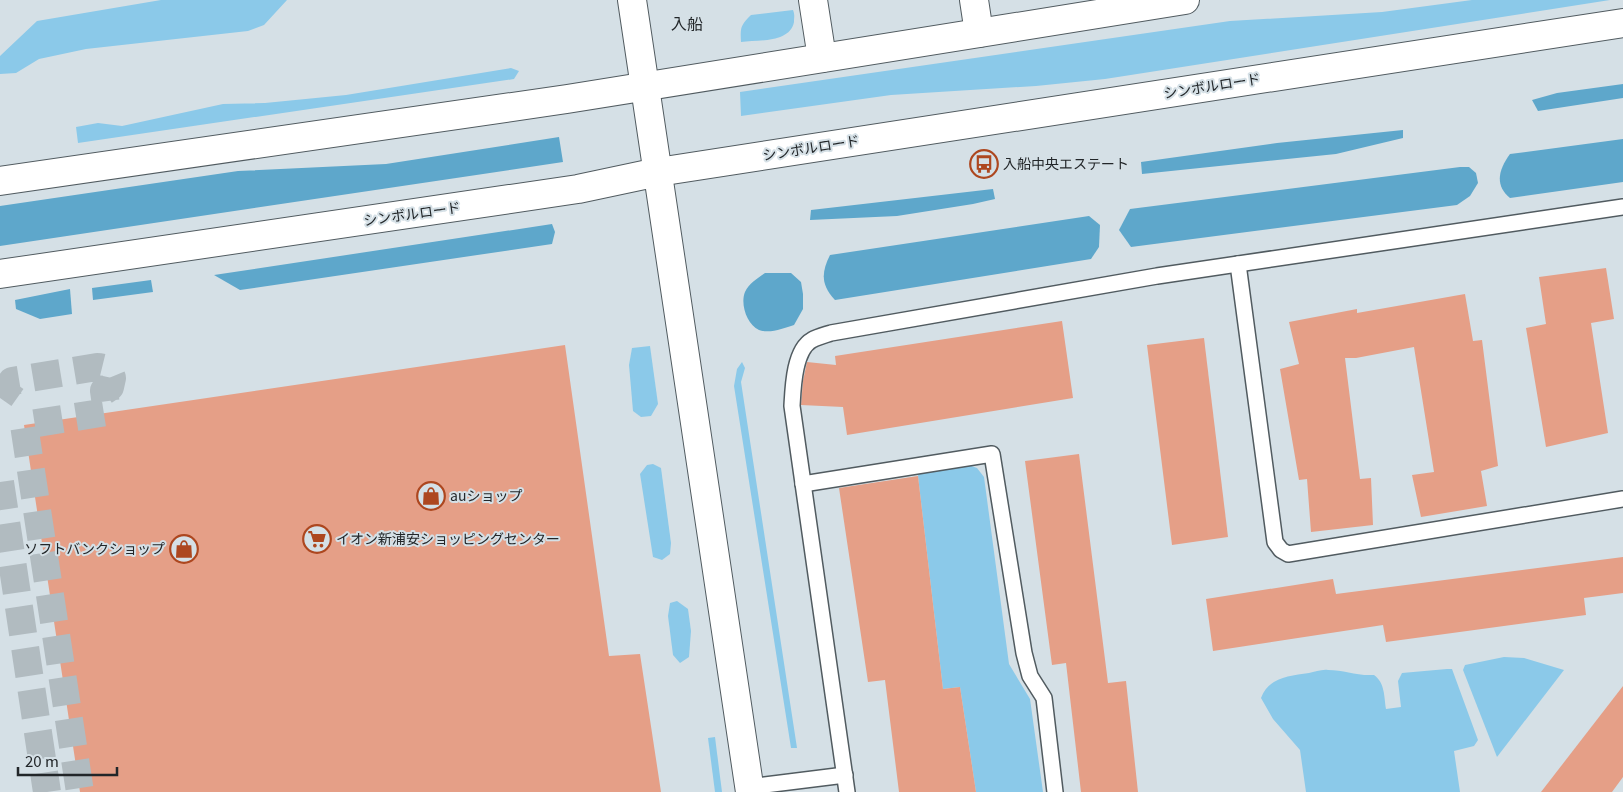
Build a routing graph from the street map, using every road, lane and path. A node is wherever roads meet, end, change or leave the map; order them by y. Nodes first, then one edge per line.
1 (632, 0) edge
2 (813, 0) edge
3 (974, 0) edge
4 (1185, 0) edge
5 (1138, 4) edge
6 (1623, 23) edge
7 (979, 33) junction
8 (822, 58) junction
9 (645, 86) junction
10 (658, 172) junction
11 (0, 181) edge
12 (1623, 207) edge
13 (1238, 264) junction
14 (0, 274) edge
15 (803, 484) junction
16 (1623, 499) edge
17 (845, 775) junction
18 (750, 790) edge
19 (847, 792) edge
20 (1056, 792) edge

1 - 9 street
2 - 8 street
3 - 7 street
4 - 5 street
5 - 7 street
6 - 10 street, シンボルロード
7 - 8 street
8 - 9 street
9 - 10 street
9 - 11 street
10 - 14 street, シンボルロード
10 - 18 street
12 - 13 lane
13 - 15 lane
13 - 16 lane
15 - 17 lane
15 - 20 lane
17 - 18 lane
17 - 19 lane

